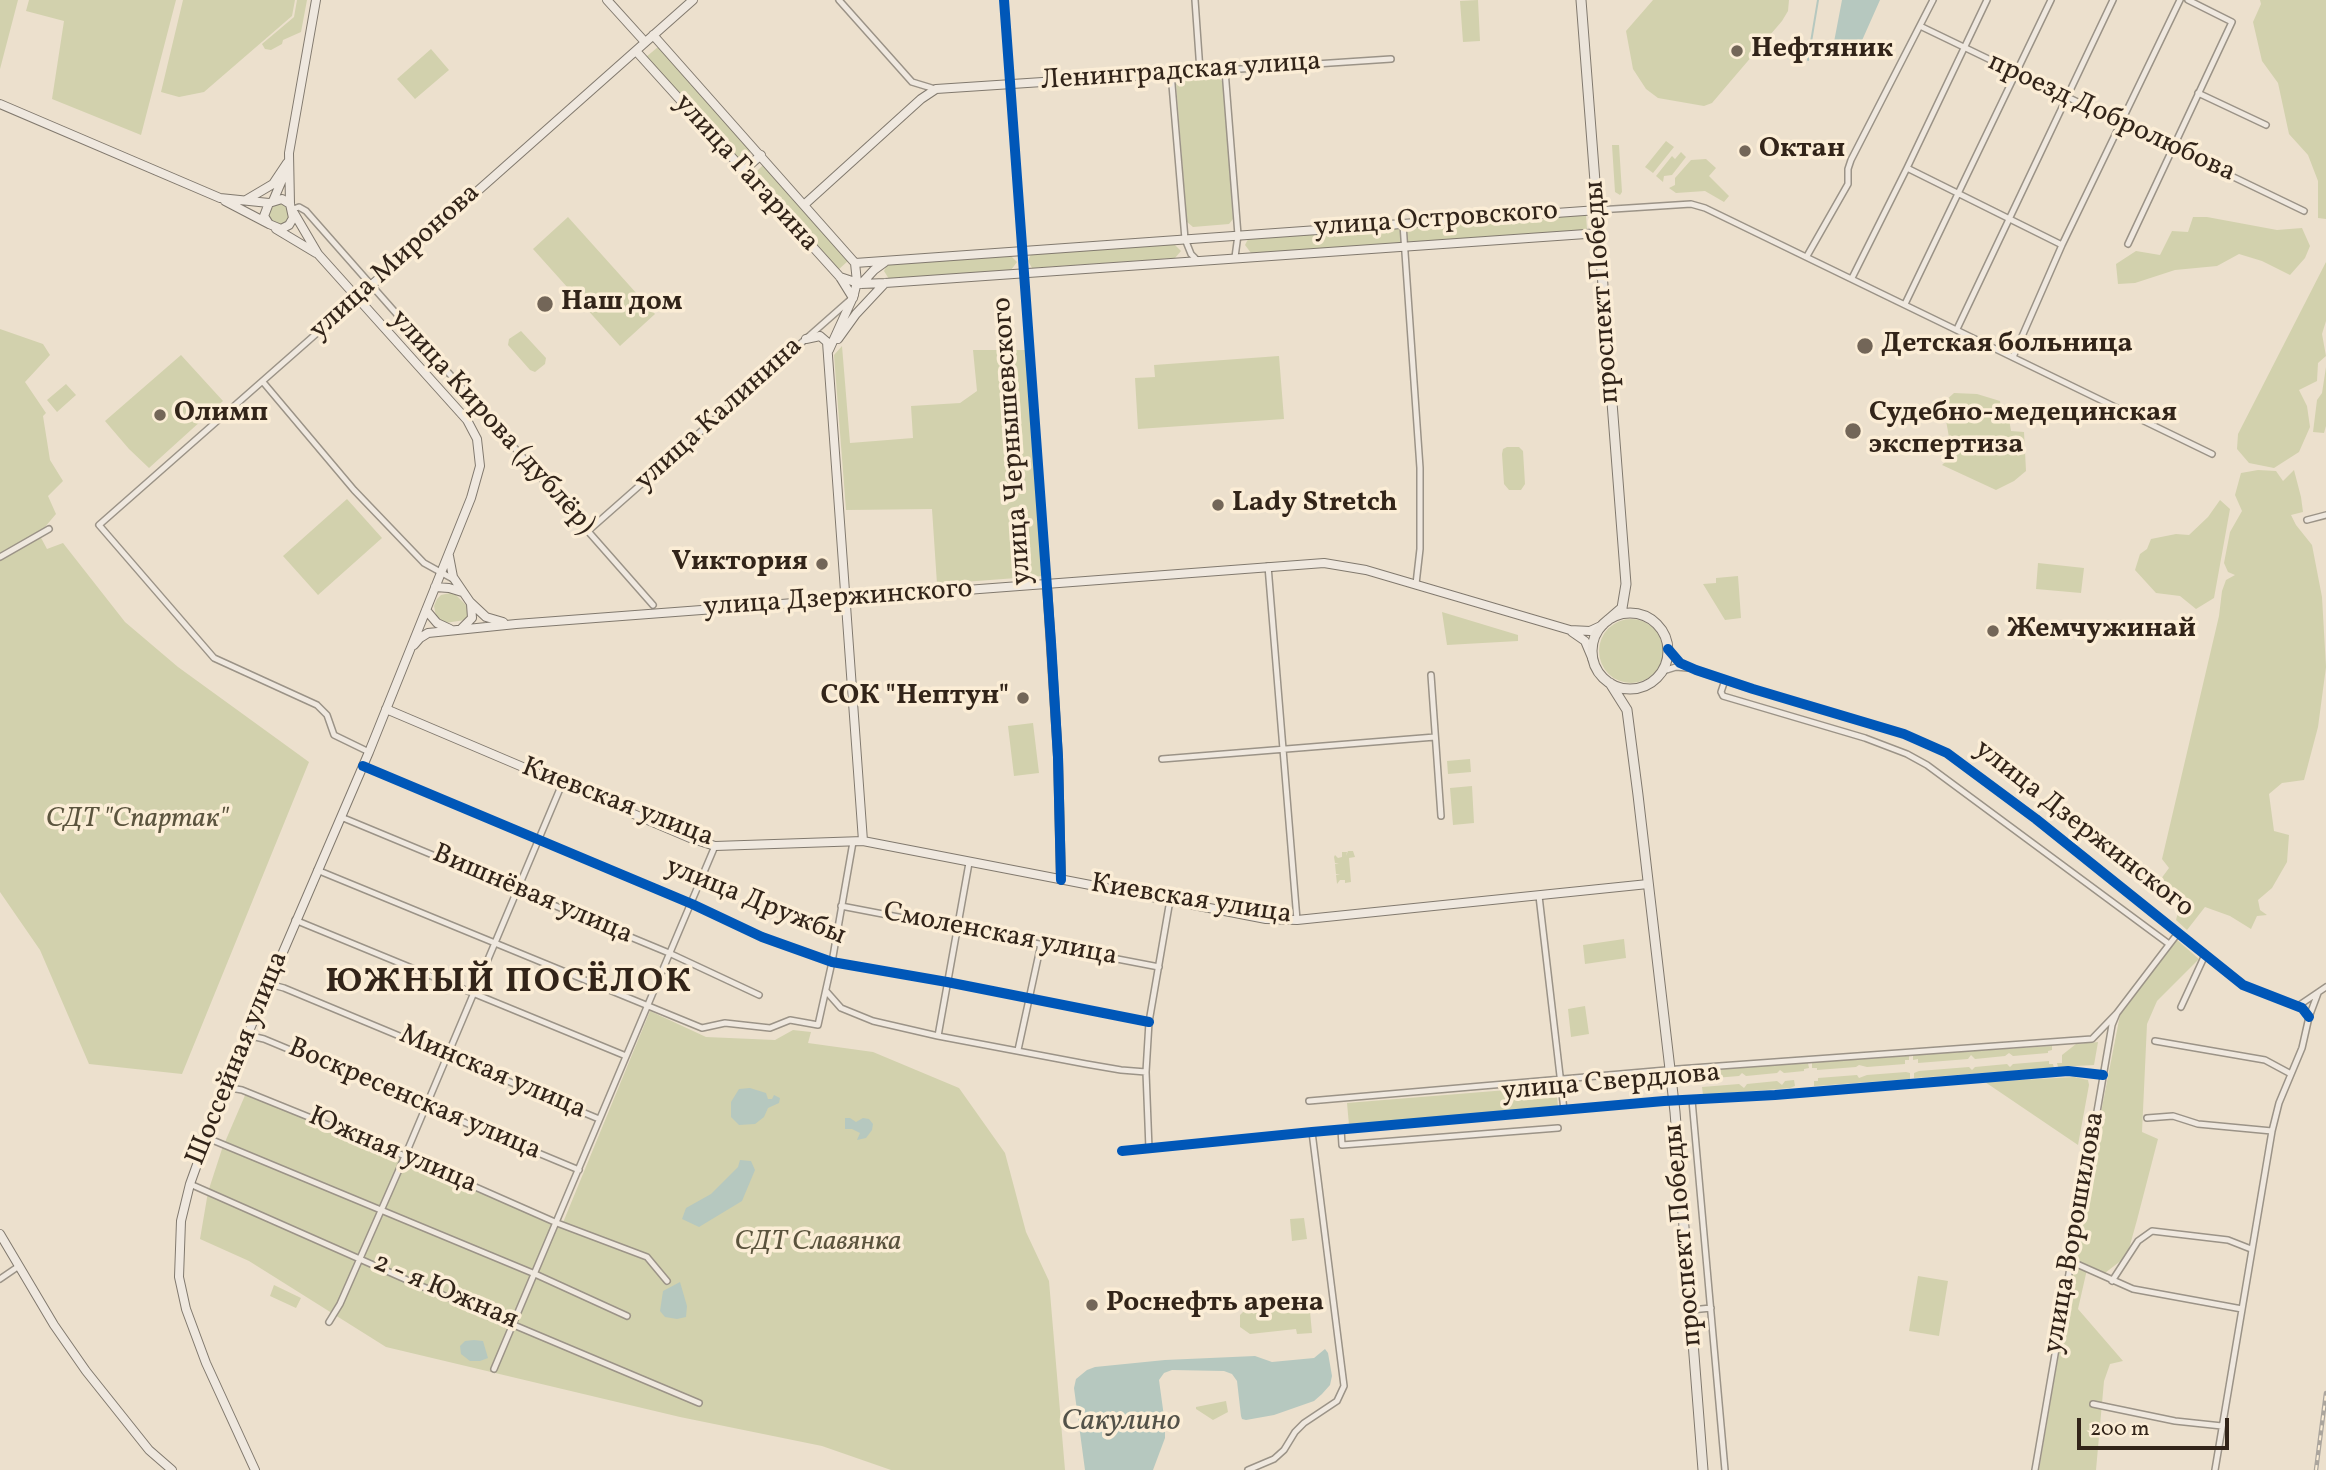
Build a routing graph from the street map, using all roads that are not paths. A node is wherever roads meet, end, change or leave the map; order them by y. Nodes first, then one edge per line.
1 (316, 0) edge
2 (607, 0) edge
3 (693, 0) edge
4 (839, 0) edge
5 (1004, 0) edge
6 (1195, 0) edge
7 (1581, 0) edge
8 (1933, 0) edge
9 (1987, 0) edge
10 (2051, 0) edge
11 (2113, 0) edge
12 (2180, 0) edge
13 (2188, 0) edge
14 (1920, 26) junction
15 (653, 35) junction
16 (645, 42) junction
17 (1963, 48) junction
18 (636, 51) junction
19 (1391, 59) dead end
20 (1225, 70) junction
21 (1200, 71) junction
22 (1171, 73) junction
23 (2016, 74) junction
24 (1011, 85) junction
25 (936, 89) junction
26 (2198, 93) junction
27 (2067, 98) junction
28 (0, 104) edge
29 (2120, 124) junction
30 (2266, 125) dead end
31 (2172, 147) junction
32 (289, 153) junction
33 (761, 155) junction
34 (287, 163) junction
35 (1907, 168) junction
36 (743, 171) junction
37 (1959, 192) junction
38 (220, 198) junction
39 (240, 201) junction
40 (271, 202) junction
41 (805, 204) junction
42 (292, 209) junction
43 (1598, 210) junction
44 (2304, 211) dead end
45 (2008, 218) junction
46 (1403, 224) junction
47 (272, 226) junction
48 (1600, 233) junction
49 (1238, 235) junction
50 (1185, 239) junction
51 (2128, 244) dead end
52 (2062, 245) junction
53 (1405, 246) junction
54 (1023, 251) junction
55 (318, 254) junction
56 (1807, 256) junction
57 (1235, 257) junction
58 (1197, 260) junction
59 (885, 262) junction
60 (855, 263) junction
61 (1024, 273) junction
62 (840, 277) junction
63 (1852, 278) junction
64 (859, 283) junction
65 (886, 283) junction
66 (370, 286) junction
67 (358, 297) junction
68 (853, 298) junction
69 (1905, 304) junction
70 (1956, 330) junction
71 (806, 339) junction
72 (828, 353) junction
73 (2012, 357) junction
74 (263, 382) junction
75 (2212, 454) dead end
76 (2326, 515) edge
77 (2307, 520) dead end
78 (48, 529) dead end
79 (588, 531) junction
80 (449, 553) junction
81 (0, 557) edge
82 (1268, 566) junction
83 (441, 571) junction
84 (457, 583) junction
85 (1046, 584) junction
86 (1416, 584) junction
87 (1626, 584) junction
88 (435, 587) junction
89 (467, 598) junction
90 (847, 598) junction
91 (653, 605) joint
92 (426, 610) junction
93 (661, 613) junction
94 (1646, 617) junction
95 (1605, 623) junction
96 (516, 624) junction
97 (455, 630) junction
98 (1570, 630) junction
99 (1668, 649) junction
100 (407, 657) junction
101 (1593, 660) junction
102 (1694, 669) junction
103 (1662, 671) junction
104 (1431, 676) dead end
105 (1725, 680) junction
106 (1610, 683) junction
107 (1635, 689) junction
108 (386, 709) junction
109 (1627, 710) junction
110 (1435, 737) junction
111 (1283, 750) junction
112 (369, 752) junction
113 (1162, 759) dead end
114 (363, 766) junction
115 (562, 784) junction
116 (1441, 816) dead end
117 (341, 817) junction
118 (539, 839) junction
119 (863, 841) junction
120 (853, 842) junction
121 (715, 846) junction
122 (969, 863) junction
123 (317, 870) junction
124 (1061, 880) junction
125 (1648, 884) junction
126 (517, 889) junction
127 (1539, 896) junction
128 (1170, 900) junction
129 (692, 904) junction
130 (841, 906) junction
131 (295, 920) junction
132 (1297, 920) junction
133 (956, 929) junction
134 (2178, 933) junction
135 (495, 943) junction
136 (1041, 944) junction
137 (2169, 944) junction
138 (669, 953) junction
139 (2205, 955) junction
140 (832, 962) junction
141 (1159, 967) junction
142 (947, 982) junction
143 (269, 984) junction
144 (2326, 987) edge
145 (826, 991) junction
146 (2318, 993) junction
147 (473, 994) junction
148 (759, 995) dead end
149 (1031, 999) junction
150 (648, 1005) junction
151 (2298, 1006) junction
152 (2181, 1007) dead end
153 (2117, 1013) junction
154 (2309, 1017) junction
155 (1149, 1022) junction
156 (247, 1035) junction
157 (937, 1036) junction
158 (2155, 1041) dead end
159 (1018, 1050) junction
160 (449, 1055) junction
161 (626, 1056) junction
162 (1670, 1070) junction
163 (1146, 1072) junction
164 (2291, 1073) junction
165 (2103, 1074) junction
166 (1561, 1080) junction
167 (225, 1087) junction
168 (1692, 1100) junction
169 (1309, 1101) dead end
170 (1674, 1101) junction
171 (426, 1106) junction
172 (1564, 1111) junction
173 (2147, 1118) dead end
174 (599, 1119) junction
175 (1558, 1128) dead end
176 (1341, 1129) junction
177 (2272, 1131) junction
178 (1312, 1132) junction
179 (205, 1137) junction
180 (1149, 1149) junction
181 (1122, 1151) dead end
182 (405, 1156) junction
183 (579, 1170) junction
184 (190, 1184) junction
185 (381, 1211) junction
186 (557, 1223) junction
187 (0, 1234) edge
188 (1703, 1234) junction
189 (1686, 1235) junction
190 (2251, 1249) junction
191 (360, 1257) junction
192 (2070, 1261) junction
193 (19, 1266) junction
194 (536, 1274) junction
195 (0, 1279) edge
196 (667, 1281) dead end
197 (2112, 1281) junction
198 (1711, 1308) junction
199 (2242, 1309) junction
200 (1691, 1310) junction
201 (627, 1316) dead end
202 (329, 1322) dead end
203 (514, 1323) junction
204 (494, 1369) dead end
205 (699, 1403) dead end
206 (2093, 1404) dead end
207 (2222, 1426) junction
208 (172, 1470) edge
209 (255, 1470) edge
210 (1248, 1470) edge
211 (1703, 1470) edge
212 (1725, 1470) edge
213 (2035, 1470) edge
214 (2215, 1470) edge

1 - 32 main road
2 - 16 main road
3 - 15 main road, улица Миронова
4 - 25 street
5 - 24 street, улица Чернышевского
6 - 21 street
7 - 43 main road, проспект Победы
8 - 14 street
9 - 17 street
10 - 23 street
11 - 27 street
12 - 29 street
13 - 26 street
14 - 17 street, проезд Добролюбова
14 - 56 street
15 - 16 main road, улица Миронова
15 - 33 main road, улица Гагарина
16 - 18 main road, улица Миронова
17 - 23 street, проезд Добролюбова
17 - 35 street
18 - 36 main road, улица Гагарина
18 - 66 main road, улица Миронова
19 - 20 street, Ленинградская улица
20 - 21 main road, Ленинградская улица
20 - 49 street
21 - 22 main road, Ленинградская улица
22 - 24 main road, Ленинградская улица
22 - 50 street
23 - 27 street, проезд Добролюбова
23 - 37 street
24 - 25 main road, Ленинградская улица
24 - 54 street, улица Чернышевского
25 - 41 main road
26 - 30 street
26 - 31 street
27 - 29 street, проезд Добролюбова
27 - 45 street
28 - 38 main road
29 - 31 street, проезд Добролюбова
29 - 52 street
31 - 44 street, проезд Добролюбова
31 - 51 street
32 - 34 main road
32 - 42 main road
33 - 36 main road
33 - 41 main road, улица Гагарина
34 - 39 main road
34 - 40 main road
35 - 37 street
35 - 63 street
36 - 62 main road, улица Гагарина
37 - 45 street
37 - 69 street
38 - 39 main road
38 - 47 main road
39 - 40 main road
40 - 42 main road
40 - 47 main road
41 - 60 main road, улица Гагарина
42 - 47 main road
42 - 55 main road
42 - 66 street, улица Кирова (дублёр)
43 - 46 main road, улица Островского
43 - 48 main road, проспект Победы
43 - 56 street, улица Островского
45 - 52 street
45 - 70 street
46 - 49 main road, улица Островского
46 - 53 street
47 - 55 main road
48 - 53 main road, улица Островского
48 - 87 main road, проспект Победы
49 - 50 main road, улица Островского
49 - 57 street
50 - 54 main road, улица Островского
50 - 58 street
52 - 73 street
53 - 57 main road, улица Островского
53 - 86 street
54 - 59 main road, улица Островского
54 - 61 street, улица Чернышевского
55 - 67 main road
56 - 63 street, улица Островского
57 - 58 main road, улица Островского
58 - 61 main road, улица Островского
59 - 60 main road, улица Островского
59 - 64 main road
59 - 65 main road
60 - 62 main road
60 - 64 main road
61 - 65 main road, улица Островского
61 - 85 street, улица Чернышевского
62 - 64 main road, улица Островского
62 - 68 main road, улица Гагарина
63 - 69 street, улица Островского
64 - 65 main road, улица Островского
64 - 68 main road
65 - 72 main road
66 - 67 main road, улица Миронова
66 - 79 street, улица Кирова (дублёр)
67 - 74 street, улица Миронова
67 - 80 main road
68 - 71 street, улица Калинина
68 - 72 main road
69 - 70 street, улица Островского
70 - 73 street, улица Островского
71 - 72 main road
71 - 79 street, улица Калинина
72 - 90 main road
73 - 75 street, улица Островского
74 - 83 street
74 - 112 street, улица Миронова
76 - 77 street
78 - 81 street
79 - 91 street, улица Кирова (дублёр)
80 - 83 main road
80 - 84 main road
82 - 85 main road, улица Дзержинского
82 - 86 main road, улица Дзержинского
82 - 111 street
83 - 84 street
83 - 88 main road
84 - 89 main road
85 - 90 main road, улица Дзержинского
85 - 124 main road, улица Чернышевского
86 - 98 main road, улица Дзержинского
87 - 94 main road, проспект Победы
87 - 95 main road, проспект Победы
88 - 89 main road
88 - 92 main road
89 - 96 main road
89 - 97 main road
90 - 93 main road, улица Дзержинского
90 - 119 main road
91 - 93 main road, улица Кирова (дублёр)
92 - 97 main road
92 - 100 main road, Шоссейная улица
93 - 96 main road, улица Дзержинского
94 - 95 main road
94 - 99 main road
95 - 98 main road, улица Дзержинского
95 - 101 main road
96 - 97 main road, улица Дзержинского
97 - 100 main road, улица Дзержинского
98 - 101 main road
99 - 102 street, улица Дзержинского
99 - 103 main road
100 - 108 main road, Шоссейная улица
101 - 106 main road
102 - 103 street, улица Дзержинского
102 - 105 street, улица Дзержинского
103 - 107 main road
104 - 110 street
105 - 134 street, улица Дзержинского
105 - 137 street, улица Дзержинского
106 - 107 main road
106 - 109 main road, проспект Победы
107 - 109 main road, проспект Победы
108 - 112 main road, Шоссейная улица
108 - 115 main road, Киевская улица
109 - 125 main road, проспект Победы
110 - 111 street
110 - 116 street
111 - 113 street
111 - 132 street
112 - 114 main road, Шоссейная улица
114 - 117 main road, Шоссейная улица
114 - 118 street, улица Дружбы
115 - 118 street
115 - 121 main road, Киевская улица
117 - 123 main road, Шоссейная улица
117 - 126 street, Вишнёвая улица
118 - 126 street
118 - 129 street, улица Дружбы
119 - 120 main road, Киевская улица
119 - 122 main road, Киевская улица
120 - 121 main road, Киевская улица
120 - 130 street
121 - 129 street
122 - 124 main road, Киевская улица
122 - 133 street
123 - 131 main road, Шоссейная улица
123 - 135 street
124 - 128 main road, Киевская улица
125 - 127 main road, Киевская улица
125 - 162 main road, проспект Победы
126 - 135 street
126 - 138 street, Вишнёвая улица
127 - 132 main road, Киевская улица
127 - 166 street
128 - 132 main road, Киевская улица
128 - 141 street
129 - 138 street
129 - 140 street, улица Дружбы
130 - 133 street, Смоленская улица
130 - 140 street
131 - 143 main road, Шоссейная улица
131 - 147 street
133 - 136 street, Смоленская улица
133 - 142 street
134 - 137 street, улица Ворошилова
134 - 139 street, улица Дзержинского
135 - 147 street
135 - 150 street
136 - 141 street, Смоленская улица
136 - 149 street
137 - 153 street, улица Ворошилова
138 - 148 street, Вишнёвая улица
138 - 150 street
139 - 151 street, улица Дзержинского
139 - 152 street
140 - 142 street, улица Дружбы
140 - 145 street
141 - 155 street
142 - 149 street, улица Дружбы
142 - 157 street
143 - 156 main road, Шоссейная улица
143 - 160 street, Минская улица
144 - 146 street
145 - 150 street
145 - 157 street
146 - 151 street
146 - 154 street
147 - 160 street
147 - 161 street
149 - 155 street, улица Дружбы
149 - 159 street
150 - 161 street
151 - 154 street, улица Дзержинского
153 - 162 street, улица Свердлова
153 - 165 street, улица Ворошилова
154 - 164 street
155 - 163 street
156 - 167 main road, Шоссейная улица
156 - 171 street, Воскресенская улица
157 - 159 street
158 - 164 street
159 - 163 street
160 - 171 street
160 - 174 street, Минская улица
161 - 174 street
162 - 166 street, улица Свердлова
162 - 170 main road, проспект Победы
163 - 180 street
164 - 177 street
165 - 168 street, улица Свердлова
165 - 192 street, улица Ворошилова
166 - 169 street, улица Свердлова
166 - 172 street
167 - 179 main road, Шоссейная улица
167 - 182 street, Южная улица
168 - 170 street, улица Свердлова
168 - 188 street
170 - 172 street, улица Свердлова
170 - 189 main road, проспект Победы
171 - 182 street
171 - 183 street, Воскресенская улица
172 - 176 street, улица Свердлова
173 - 177 street
174 - 183 street
175 - 176 street
176 - 178 street, улица Свердлова
177 - 190 street
178 - 180 street, улица Свердлова
178 - 210 street
179 - 184 main road, Шоссейная улица
179 - 185 street
180 - 181 street, улица Свердлова
182 - 185 street
182 - 186 street, Южная улица
183 - 186 street
184 - 191 street, 2 - я Южная
184 - 209 main road, Шоссейная улица
185 - 191 street
185 - 194 street
186 - 194 street
186 - 196 street, Южная улица
187 - 193 main road
188 - 189 street
188 - 198 street
189 - 200 main road, проспект Победы
190 - 197 street
190 - 199 street
191 - 202 street
191 - 203 street, 2 - я Южная
192 - 197 street
192 - 213 street, улица Ворошилова
193 - 195 street
193 - 208 main road
194 - 201 street
194 - 203 street
197 - 199 street
198 - 200 street
198 - 212 street
199 - 207 street
200 - 211 main road, проспект Победы
203 - 204 street
203 - 205 street, 2 - я Южная
206 - 207 street
207 - 214 street

